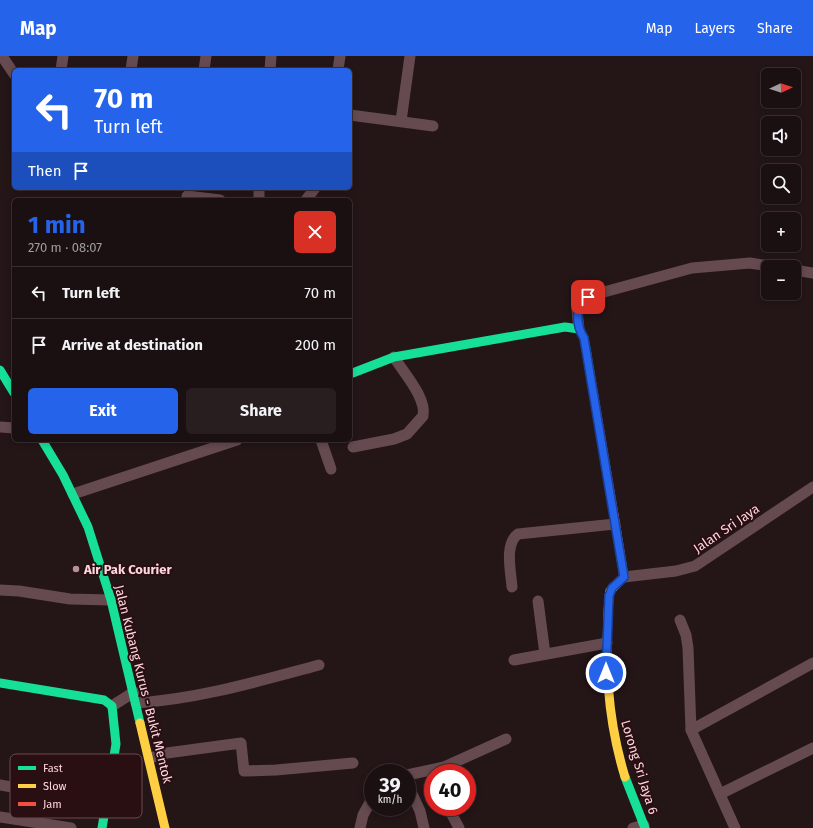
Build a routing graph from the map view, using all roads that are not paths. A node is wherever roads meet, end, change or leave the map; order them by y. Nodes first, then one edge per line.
1 (2, 56) edge
2 (63, 56) edge
3 (133, 56) edge
4 (206, 56) edge
5 (271, 56) edge
6 (340, 56) edge
7 (410, 56) edge
8 (62, 68) edge
9 (131, 68) edge
10 (204, 68) edge
11 (270, 68) edge
12 (338, 68) edge
13 (12, 71) edge
14 (352, 115) edge
15 (401, 121) junction
16 (433, 126) dead end
17 (187, 195) edge
18 (207, 198) edge
19 (761, 265) edge
20 (801, 271) edge
21 (813, 273) edge
22 (579, 326) junction
23 (394, 357) junction
24 (0, 370) edge
25 (352, 373) edge
26 (12, 390) edge
27 (0, 427) edge
28 (12, 428) edge
29 (43, 442) edge
30 (230, 442) edge
31 (322, 442) edge
32 (353, 448) dead end
33 (331, 469) dead end
34 (813, 487) edge
35 (71, 492) junction
36 (615, 524) junction
37 (624, 577) junction
38 (512, 587) dead end
39 (0, 590) edge
40 (111, 600) junction
41 (538, 601) dead end
42 (680, 620) dead end
43 (607, 643) junction
44 (545, 654) junction
45 (514, 660) dead end
46 (813, 663) edge
47 (319, 665) dead end
48 (0, 683) edge
49 (135, 698) junction
50 (112, 706) junction
51 (691, 730) junction
52 (506, 739) dead end
53 (813, 748) edge
54 (114, 754) edge
55 (150, 758) junction
56 (353, 763) dead end
57 (451, 764) edge
58 (0, 785) edge
59 (10, 787) edge
60 (720, 794) junction
61 (416, 802) edge
62 (364, 813) edge
63 (453, 816) edge
64 (0, 817) edge
65 (104, 818) edge
66 (641, 827) edge
67 (71, 828) edge
68 (102, 828) edge
69 (166, 828) edge
70 (360, 828) edge
71 (424, 828) edge
72 (459, 828) edge
73 (735, 828) edge

1 - 13 street
2 - 8 street
3 - 9 street
4 - 10 street
5 - 11 street
6 - 12 street
7 - 15 street
14 - 15 street
15 - 16 street
17 - 18 street
19 - 22 street
20 - 21 street
22 - 23 street
22 - 36 street
23 - 25 street
23 - 32 street
24 - 26 street
27 - 28 street
29 - 35 street, Jalan Kubang Kurus - Bukit Mentok
30 - 35 street
31 - 33 street
34 - 37 street, Jalan Sri Jaya
35 - 40 street, Jalan Kubang Kurus - Bukit Mentok
36 - 37 street
36 - 38 street
37 - 43 street, Lorong Sri Jaya 6
39 - 40 street
40 - 49 street, Jalan Kubang Kurus - Bukit Mentok
41 - 44 street
42 - 51 street
43 - 44 street
43 - 66 street, Lorong Sri Jaya 6
44 - 45 street
46 - 51 street
47 - 49 street
48 - 50 street
49 - 50 street
49 - 55 street, Jalan Kubang Kurus - Bukit Mentok
50 - 54 street
51 - 60 street
52 - 57 street
53 - 60 street
55 - 56 street
55 - 69 street, Jalan Kubang Kurus - Bukit Mentok
58 - 59 street
60 - 73 street
61 - 71 street
62 - 70 street
63 - 72 street
64 - 67 street
65 - 68 street

